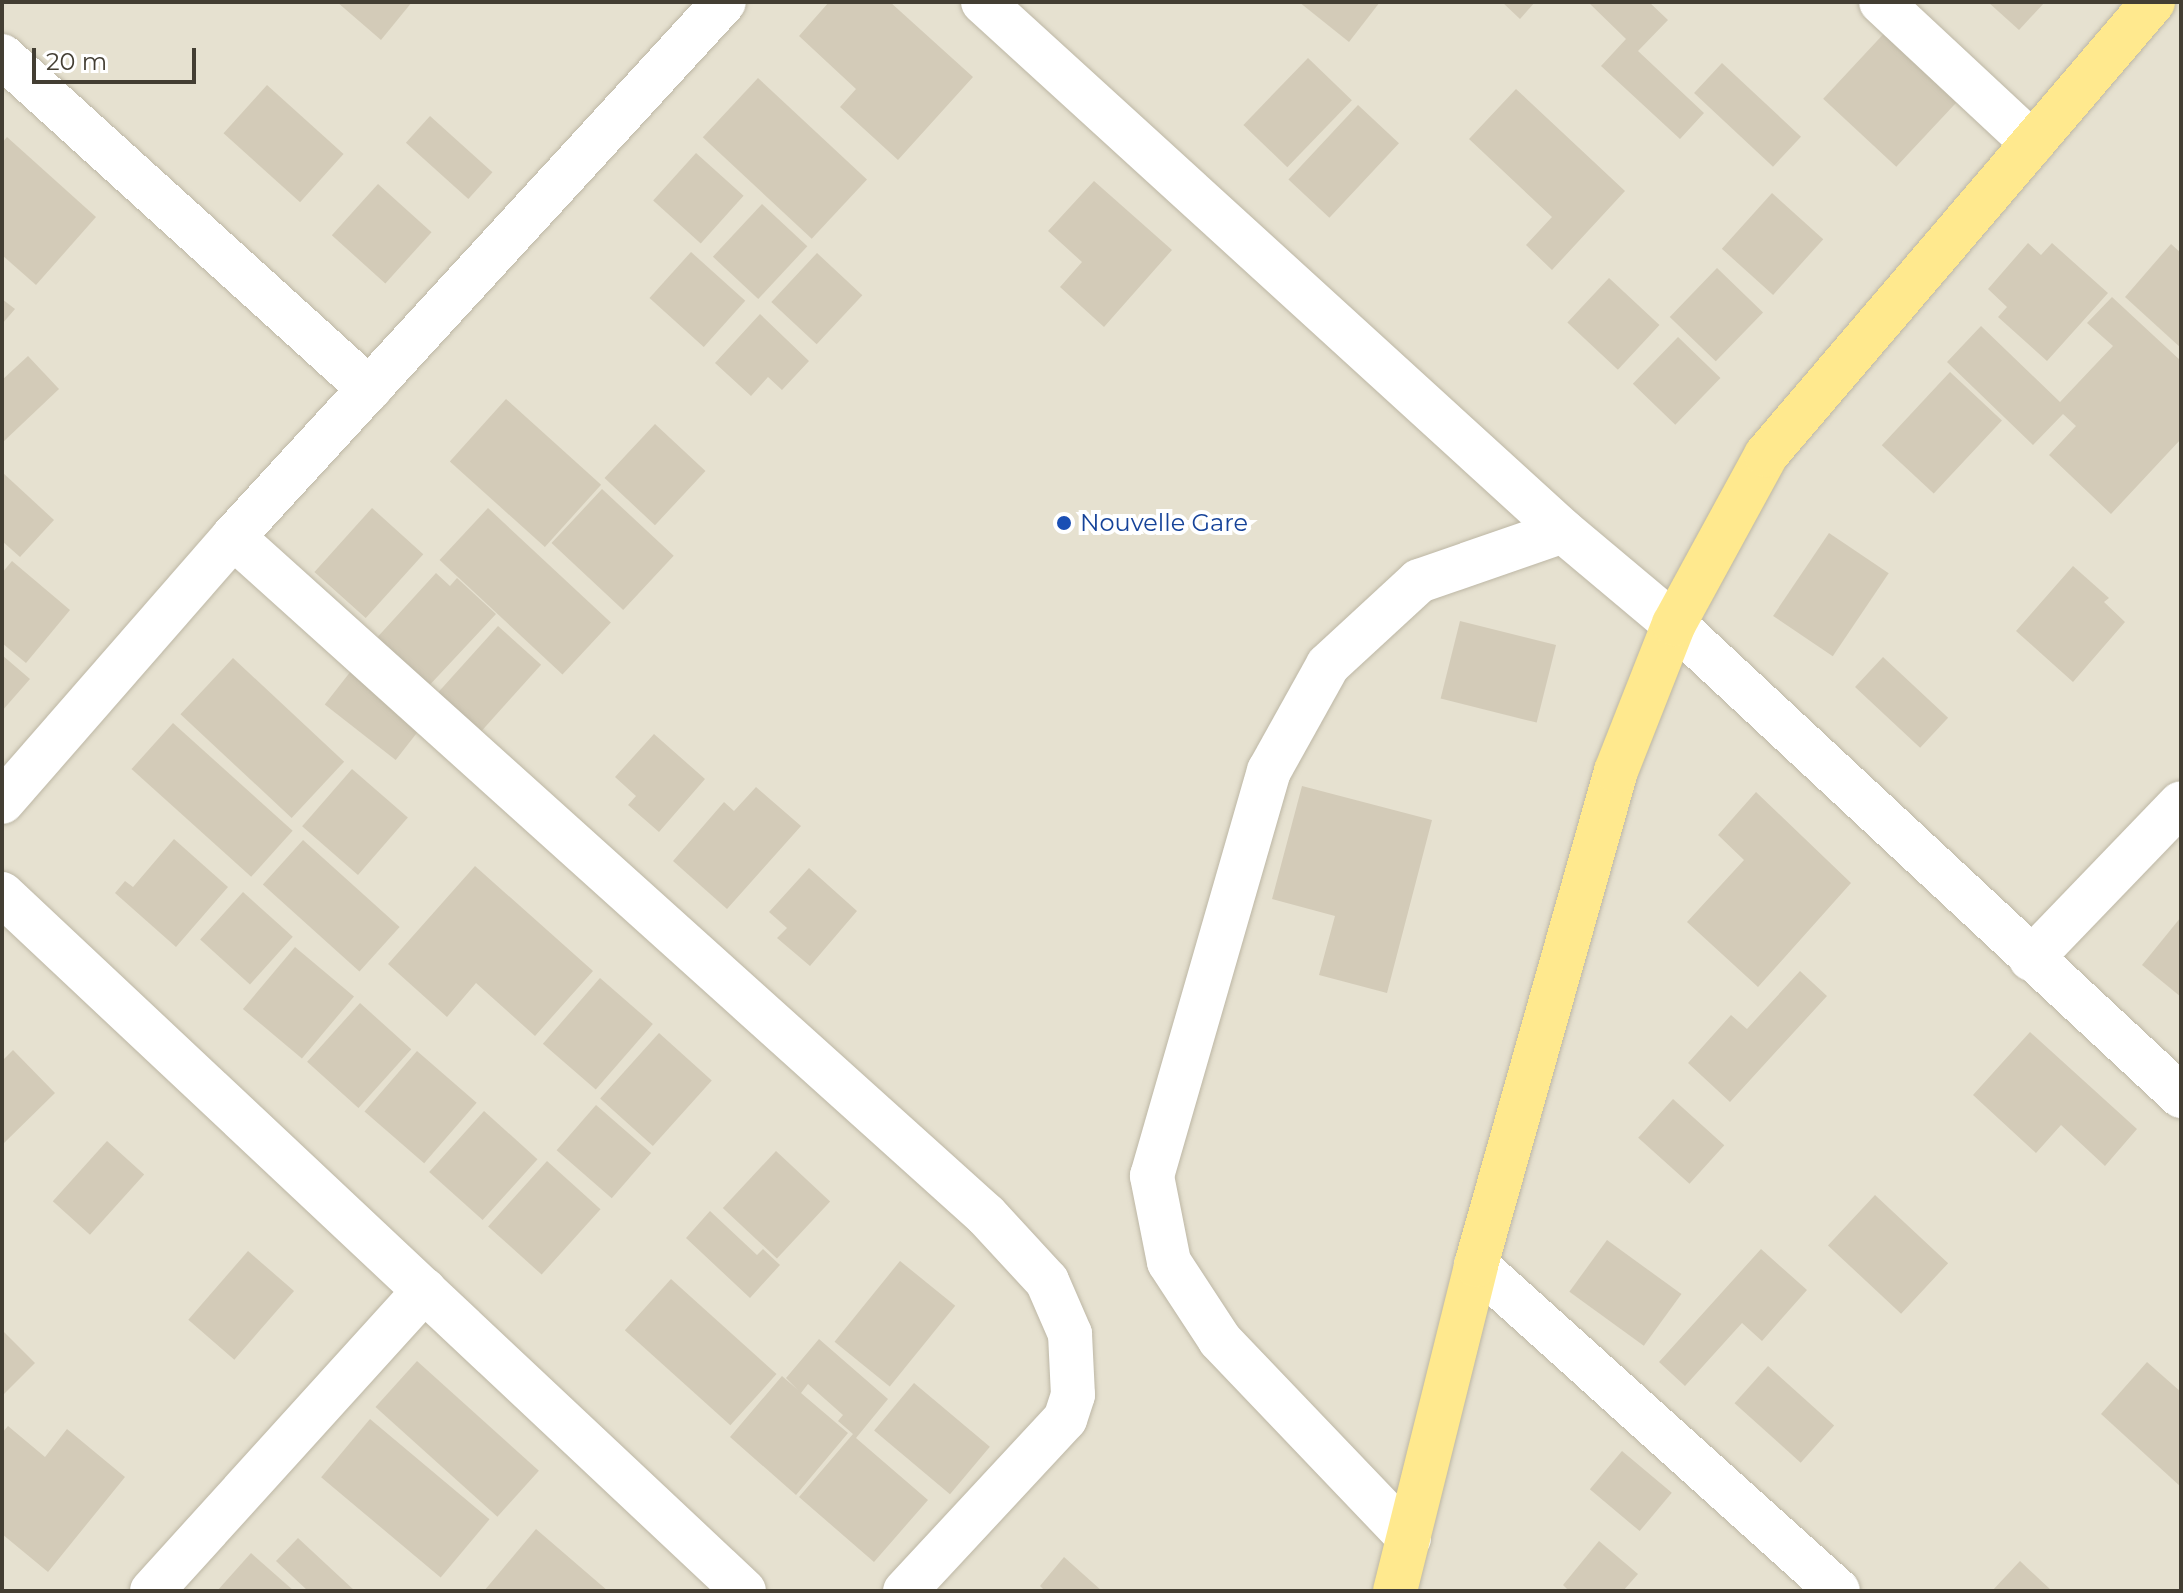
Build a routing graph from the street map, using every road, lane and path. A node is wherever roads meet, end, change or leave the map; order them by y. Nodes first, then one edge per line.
1 (724, 2) edge
2 (983, 2) edge
3 (1881, 2) edge
4 (2153, 2) edge
5 (2, 56) edge
6 (2032, 143) junction
7 (369, 389) junction
8 (1563, 531) junction
9 (233, 537) junction
10 (1674, 624) junction
11 (2, 802) edge
12 (2181, 803) edge
13 (2, 894) edge
14 (2031, 959) junction
15 (2181, 1096) edge
16 (1476, 1265) junction
17 (425, 1290) junction
18 (1409, 1538) junction
19 (152, 1591) edge
20 (744, 1591) edge
21 (905, 1591) edge
22 (1395, 1591) edge
23 (1838, 1591) edge

1 - 7 street
2 - 8 street
3 - 6 street
4 - 6 main road
5 - 7 street
6 - 10 main road
7 - 9 street
8 - 10 street
8 - 18 street
9 - 11 street
9 - 21 street
10 - 14 street
10 - 16 main road
12 - 14 street
13 - 17 street
14 - 15 street
16 - 18 main road
16 - 23 street
17 - 19 street
17 - 20 street
18 - 22 main road

